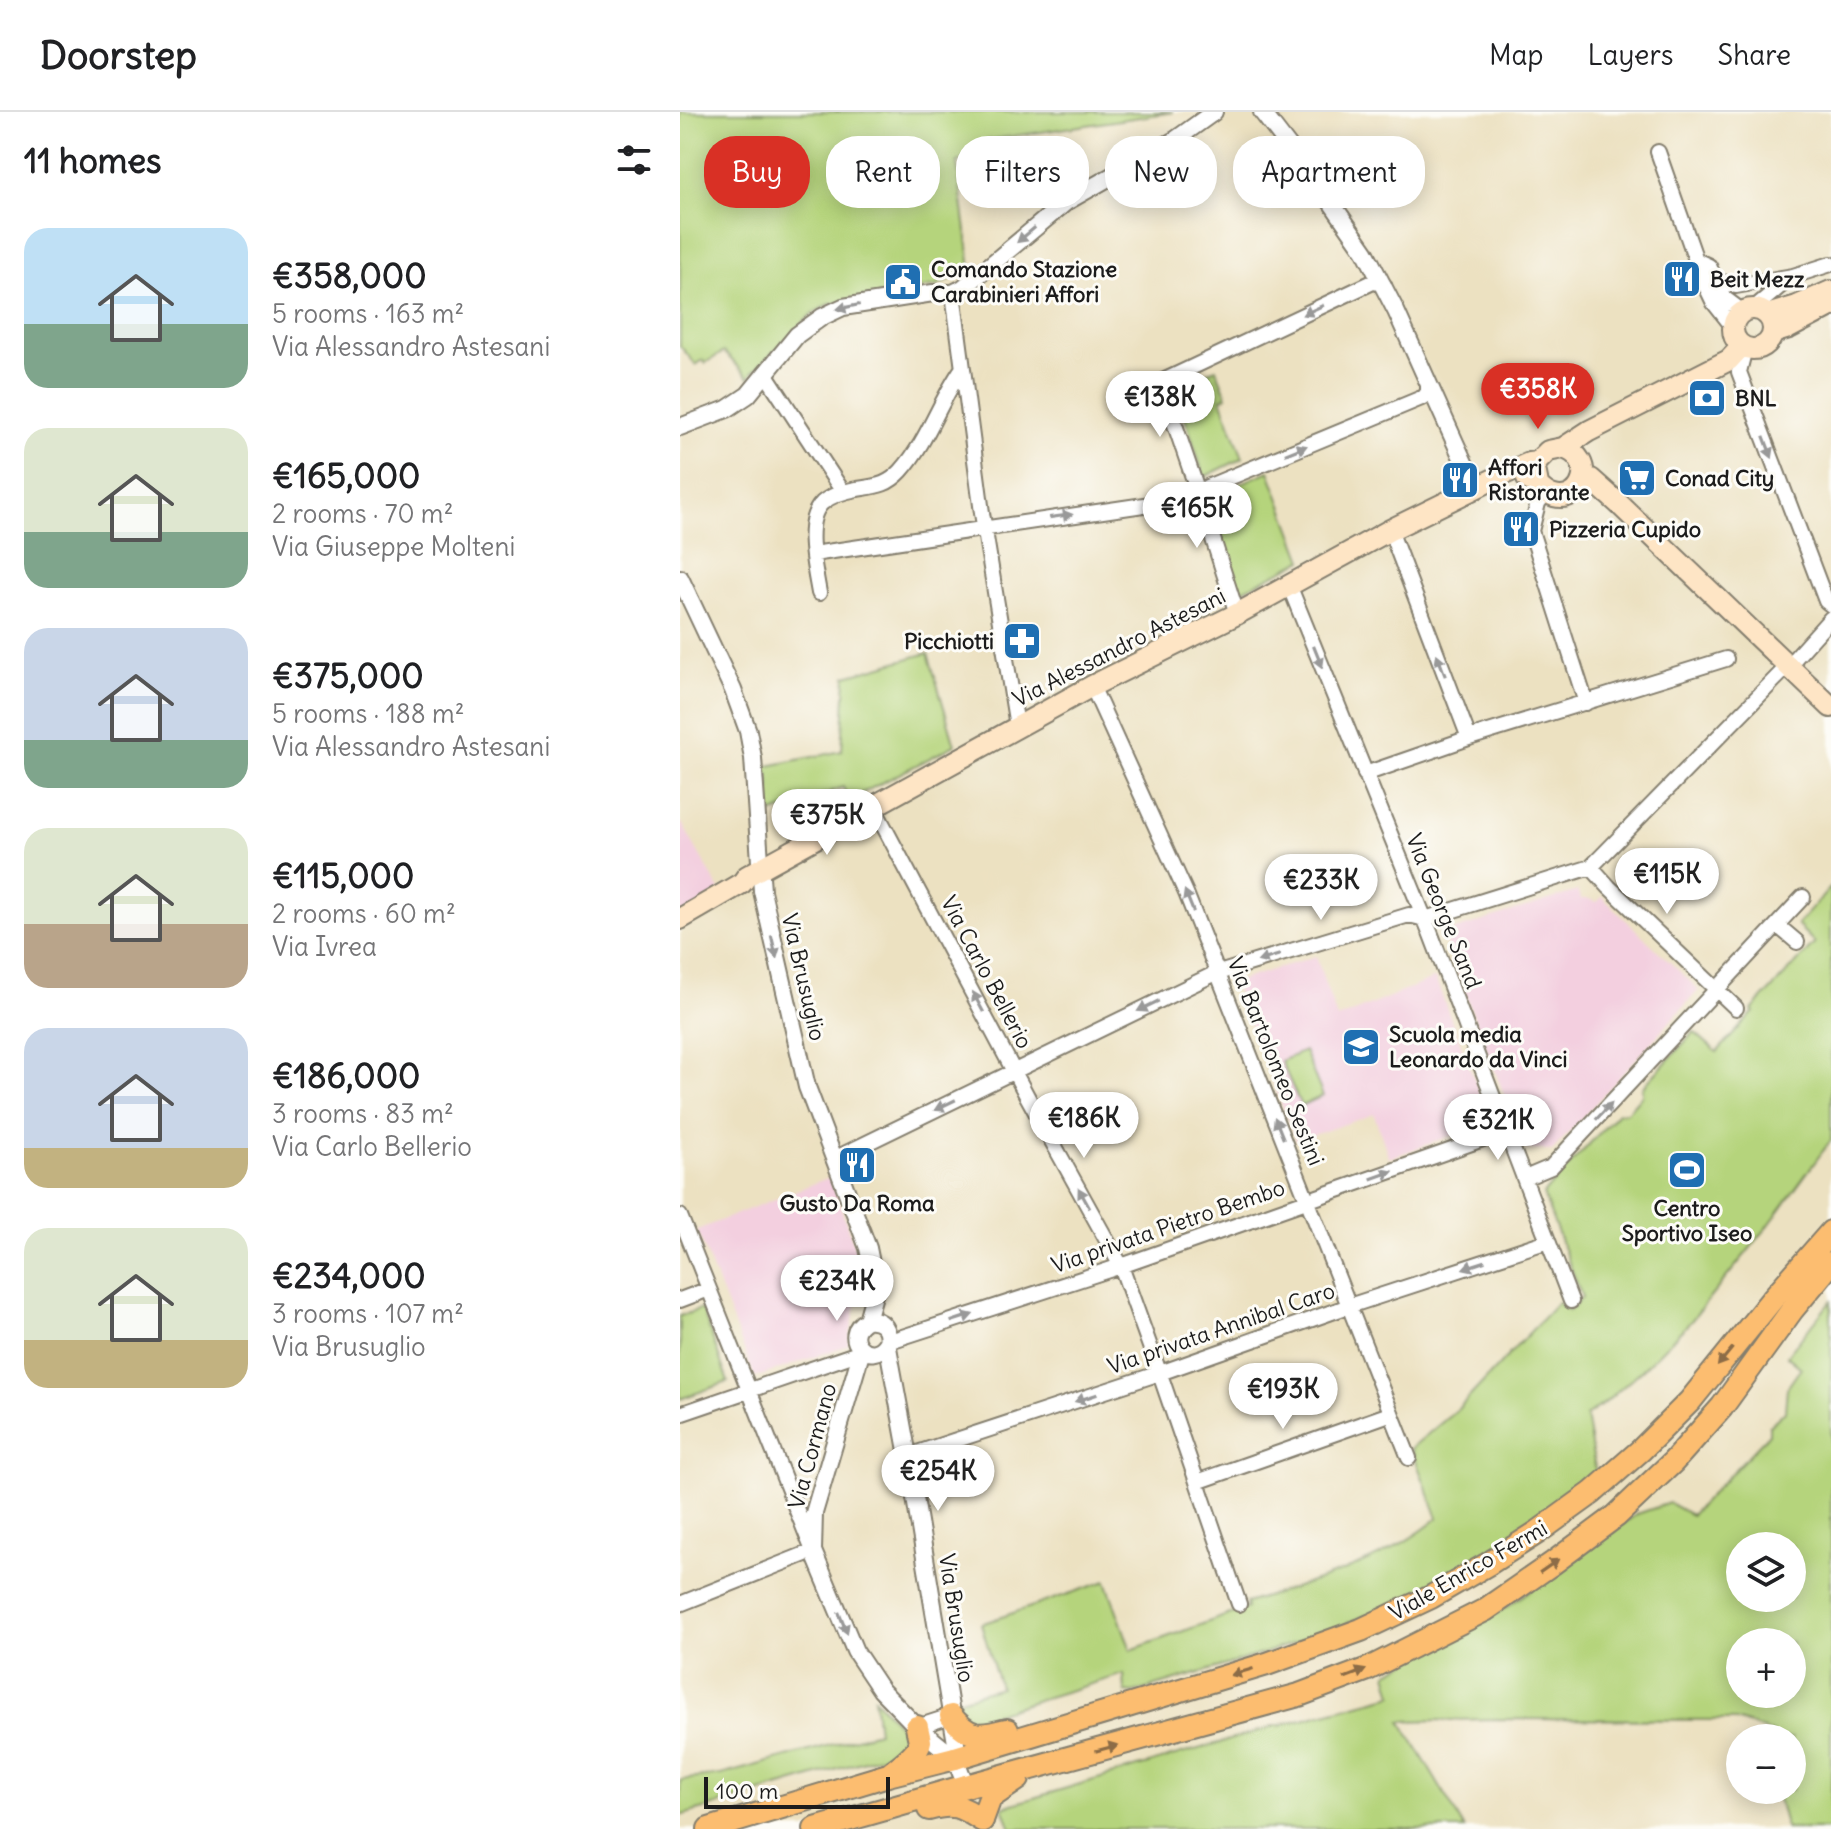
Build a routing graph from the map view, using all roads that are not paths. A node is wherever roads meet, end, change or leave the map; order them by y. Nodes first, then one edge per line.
1 (1262, 112) edge
2 (1211, 113) edge
3 (1658, 152) dead end
4 (1696, 260) junction
5 (1831, 264) edge
6 (1793, 276) junction
7 (1715, 280) junction
8 (1384, 285) junction
9 (1831, 291) edge
10 (953, 293) junction
11 (1831, 306) edge
12 (1831, 317) edge
13 (1754, 329) junction
14 (962, 369) junction
15 (765, 373) junction
16 (1428, 383) junction
17 (680, 427) edge
18 (1537, 462) junction
19 (1576, 467) junction
20 (1504, 474) junction
21 (1479, 486) junction
22 (1542, 488) junction
23 (843, 492) junction
24 (1198, 492) junction
25 (984, 528) junction
26 (1390, 530) junction
27 (813, 554) junction
28 (680, 578) edge
29 (1289, 585) junction
30 (819, 593) dead end
31 (1831, 605) edge
32 (1237, 614) junction
33 (1831, 618) edge
34 (1726, 659) dead end
35 (1788, 666) junction
36 (1092, 686) junction
37 (1586, 703) junction
38 (1831, 707) edge
39 (1017, 726) junction
40 (1469, 738) junction
41 (1365, 774) junction
42 (873, 806) junction
43 (1591, 867) junction
44 (759, 870) junction
45 (1803, 897) dead end
46 (680, 919) edge
47 (1425, 919) junction
48 (1777, 925) junction
49 (1797, 942) dead end
50 (1218, 973) junction
51 (1717, 990) junction
52 (1736, 1008) dead end
53 (1015, 1071) junction
54 (1506, 1131) junction
55 (834, 1159) junction
56 (1525, 1178) junction
57 (1308, 1200) junction
58 (1831, 1213) edge
59 (680, 1216) edge
60 (1831, 1232) edge
61 (1548, 1241) junction
62 (1831, 1263) edge
63 (1121, 1266) junction
64 (1831, 1272) edge
65 (709, 1289) junction
66 (680, 1300) edge
67 (1571, 1301) dead end
68 (1783, 1304) junction
69 (1349, 1306) junction
70 (867, 1320) junction
71 (887, 1342) junction
72 (862, 1351) junction
73 (1160, 1373) junction
74 (749, 1390) junction
75 (680, 1414) edge
76 (1384, 1416) dead end
77 (908, 1456) junction
78 (1409, 1458) dead end
79 (1197, 1482) junction
80 (813, 1551) junction
81 (680, 1604) edge
82 (1239, 1604) dead end
83 (951, 1716) junction
84 (917, 1727) junction
85 (1035, 1734) junction
86 (955, 1758) junction
87 (1031, 1769) junction
88 (888, 1775) junction
89 (966, 1786) junction
90 (881, 1810) junction
91 (983, 1824) edge
92 (709, 1829) edge
93 (815, 1829) edge

1 - 8 street
2 -> 10 street
3 - 4 street
4 - 7 street
4 - 13 street
5 - 6 street
6 - 7 street
6 - 13 street
7 - 13 street
8 - 16 street
8 -> 24 street
9 - 13 main road
10 - 14 street
10 -> 15 street
11 - 13 main road
12 - 13 street
13 - 19 main road
13 -> 31 street
14 - 23 street
14 - 25 street
15 - 17 street
15 - 23 street
16 - 21 street
24 -> 16 street
18 - 19 main road, Via Alessandro Astesani
18 - 20 main road, Via Alessandro Astesani
18 - 22 main road
19 - 22 main road
19 - 35 main road
20 - 21 main road, Via Alessandro Astesani
20 - 22 main road
21 - 26 main road, Via Alessandro Astesani
22 - 37 street
23 - 27 street
25 -> 24 street
24 - 32 street
25 - 27 street
25 - 39 street
26 - 29 main road, Via Alessandro Astesani
40 -> 26 street
27 - 30 street
28 - 44 street, Via Brusuglio
29 - 32 main road, Via Alessandro Astesani
29 -> 41 street, Via George Sand
32 - 36 main road, Via Alessandro Astesani
33 - 35 street
34 - 37 street
35 - 38 main road
35 - 43 street
36 - 39 main road, Via Alessandro Astesani
50 -> 36 street, Via Bartolomeo Sestini
37 - 40 street
39 - 42 main road, Via Alessandro Astesani
40 - 41 street
41 - 47 street, Via George Sand
42 - 44 main road, Via Alessandro Astesani
53 -> 42 street, Via Carlo Bellerio
43 - 47 street
43 - 51 street
44 - 46 main road, Via Alessandro Astesani
44 -> 55 street, Via Brusuglio
45 - 48 street
47 -> 50 street
47 - 54 street, Via George Sand
48 - 49 street
48 - 51 street
50 -> 53 street
57 -> 50 street, Via Bartolomeo Sestini
51 - 52 street
56 -> 51 street
53 -> 55 street
63 -> 53 street, Via Carlo Bellerio
54 - 56 street, Via George Sand
57 -> 54 street, Via privata Pietro Bembo
55 - 70 street, Via Brusuglio
56 - 61 street, Via George Sand
57 - 63 street, Via privata Pietro Bembo
57 - 69 street, Via Bartolomeo Sestini
58 - 68 main road
59 - 65 street
60 - 68 main road, Viale Enrico Fermi
61 - 67 street, Via George Sand
61 -> 69 street, Via privata Annibal Caro
62 - 68 main road, Viale Enrico Fermi
71 -> 63 street, Via privata Pietro Bembo
63 - 73 street, Via Carlo Bellerio
64 - 68 main road
65 - 66 street
65 - 74 street
68 -> 85 main road, Viale Enrico Fermi
87 -> 68 main road, Viale Enrico Fermi
69 - 73 street, Via privata Annibal Caro
69 - 78 street, Via Bartolomeo Sestini
70 - 71 street
70 - 72 street, Via Brusuglio
71 - 72 street
71 - 77 street, Via Brusuglio
72 - 74 street
72 - 80 street, Via Cormano
73 -> 77 street, Via privata Annibal Caro
73 - 79 street, Via Carlo Bellerio
74 - 75 street
74 - 80 street
76 - 79 street
77 - 83 street, Via Brusuglio
79 - 82 street, Via Carlo Bellerio
80 - 81 street
80 -> 84 street, Via Cormano
83 - 84 street
83 - 85 main road
83 - 86 street, Via Brusuglio
84 - 86 street
84 - 88 main road
85 - 86 main road, Viale Enrico Fermi
86 - 88 main road, Viale Enrico Fermi
86 - 89 street
87 - 89 main road, Viale Enrico Fermi
87 - 91 main road
88 - 92 main road, Viale Enrico Fermi
89 - 90 main road, Viale Enrico Fermi
89 - 91 street
90 - 91 main road
90 - 93 main road, Viale Enrico Fermi

